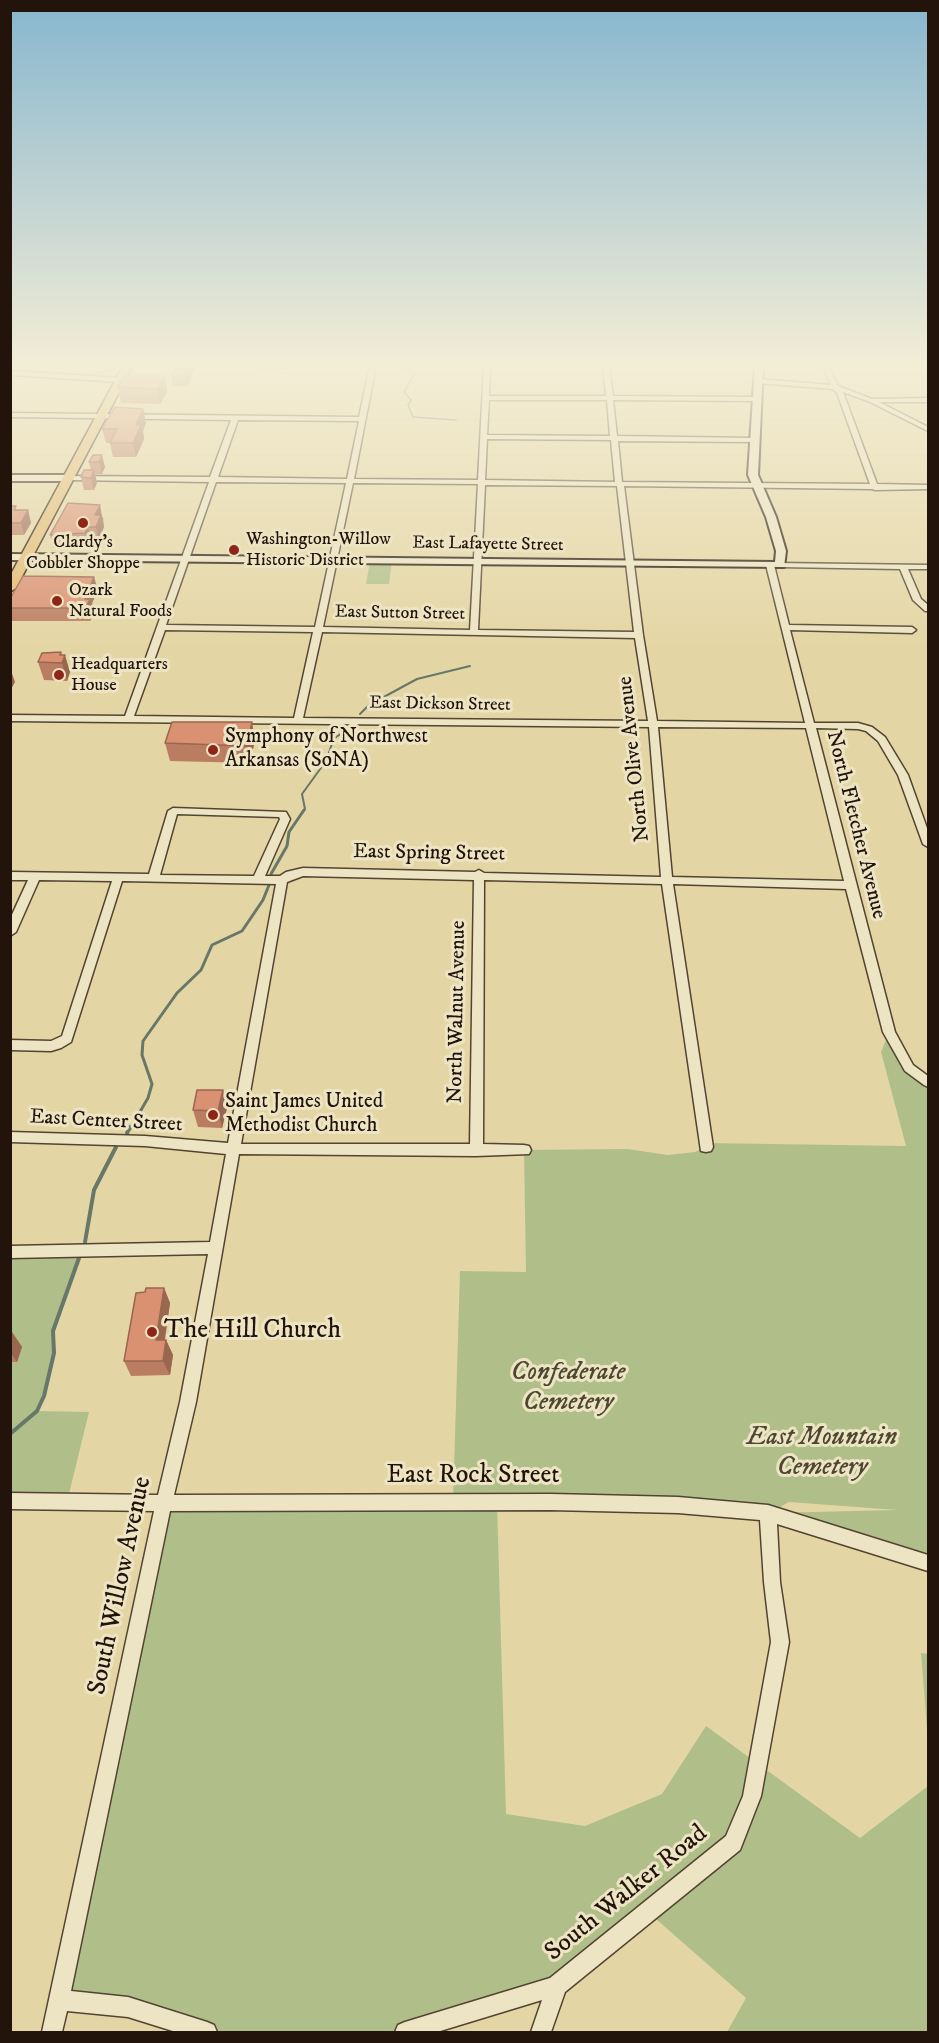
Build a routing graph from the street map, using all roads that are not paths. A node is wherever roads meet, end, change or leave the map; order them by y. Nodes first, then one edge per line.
1 (77, 461) edge
2 (220, 461) edge
3 (354, 461) edge
4 (483, 461) edge
5 (617, 461) edge
6 (753, 461) edge
7 (865, 461) edge
8 (10, 478) edge
9 (68, 478) junction
10 (213, 480) junction
11 (350, 482) junction
12 (483, 484) junction
13 (620, 485) junction
14 (757, 487) junction
15 (875, 488) junction
16 (928, 488) edge
17 (10, 556) edge
18 (27, 557) junction
19 (185, 559) junction
20 (334, 560) junction
21 (478, 562) junction
22 (632, 564) junction
23 (775, 565) junction
24 (903, 566) junction
25 (928, 567) edge
26 (10, 588) edge
27 (928, 609) edge
28 (161, 627) junction
29 (786, 627) junction
30 (317, 630) junction
31 (912, 630) dead end
32 (474, 632) junction
33 (639, 635) junction
34 (10, 718) edge
35 (129, 718) junction
36 (298, 720) junction
37 (653, 724) junction
38 (809, 724) junction
39 (928, 844) edge
40 (479, 874) junction
41 (10, 876) edge
42 (35, 877) junction
43 (118, 878) junction
44 (153, 879) junction
45 (667, 879) junction
46 (258, 880) junction
47 (282, 880) junction
48 (850, 885) junction
49 (10, 932) edge
50 (10, 1045) edge
51 (928, 1082) edge
52 (10, 1137) edge
53 (706, 1147) dead end
54 (232, 1149) junction
55 (524, 1150) dead end
56 (476, 1151) junction
57 (214, 1248) junction
58 (10, 1252) edge
59 (10, 1501) edge
60 (164, 1503) junction
61 (768, 1513) junction
62 (928, 1563) edge
63 (556, 1986) junction
64 (58, 2000) junction
65 (52, 2032) edge
66 (207, 2032) edge
67 (405, 2032) edge
68 (541, 2032) edge

1 - 9 main road
2 - 10 street
3 - 11 street
4 - 12 street
5 - 13 street, North Olive Avenue
6 - 14 main road
7 - 15 street
8 - 9 main road
9 - 10 street
9 - 18 main road
10 - 11 street
10 - 19 street
11 - 12 street
11 - 20 street
12 - 13 street
12 - 21 street
13 - 14 street
13 - 22 street, North Olive Avenue
14 - 15 street
14 - 23 main road
15 - 16 street
17 - 18 main road, East Lafayette Street
18 - 19 main road, East Lafayette Street
18 - 26 main road
19 - 20 main road, East Lafayette Street
19 - 28 street
20 - 21 main road, East Lafayette Street
20 - 30 street
21 - 22 main road, East Lafayette Street
21 - 32 street
22 - 23 main road, East Lafayette Street
22 - 33 street, North Olive Avenue
23 - 24 street, East Lafayette Street
23 - 29 street, North Fletcher Avenue
24 - 25 street, East Lafayette Street
24 - 27 street
28 - 30 street, East Sutton Street
28 - 35 street
29 - 31 street
29 - 38 street, North Fletcher Avenue
30 - 32 street, East Sutton Street
30 - 36 street
32 - 33 street, East Sutton Street
33 - 37 street, North Olive Avenue
34 - 35 street, East Dickson Street
35 - 36 street, East Dickson Street
36 - 37 street, East Dickson Street
37 - 38 street, East Dickson Street
37 - 45 street, North Olive Avenue
38 - 39 street, East Dickson Street
38 - 48 street, North Fletcher Avenue
40 - 45 street, East Spring Street
40 - 47 street, East Spring Street
40 - 56 street, North Walnut Avenue
41 - 42 street, East Spring Street
42 - 43 street, East Spring Street
42 - 49 street
43 - 44 street, East Spring Street
43 - 50 street
44 - 46 street, East Spring Street
44 - 46 street
45 - 48 street, East Spring Street
45 - 53 street, North Olive Avenue
46 - 47 street, East Spring Street
47 - 54 street, South Willow Avenue
48 - 51 street, North Fletcher Avenue
52 - 54 street, East Center Street
54 - 56 street, East Center Street
54 - 57 street, South Willow Avenue
55 - 56 street, East Center Street
57 - 58 street
57 - 60 street, South Willow Avenue
59 - 60 street, East Rock Street
60 - 61 street, East Rock Street
60 - 64 street, South Willow Avenue
61 - 62 street, East Rock Street
61 - 63 street, South Walker Road
63 - 67 street, South Walker Road
63 - 68 street
64 - 65 street, South Willow Avenue
64 - 66 street

